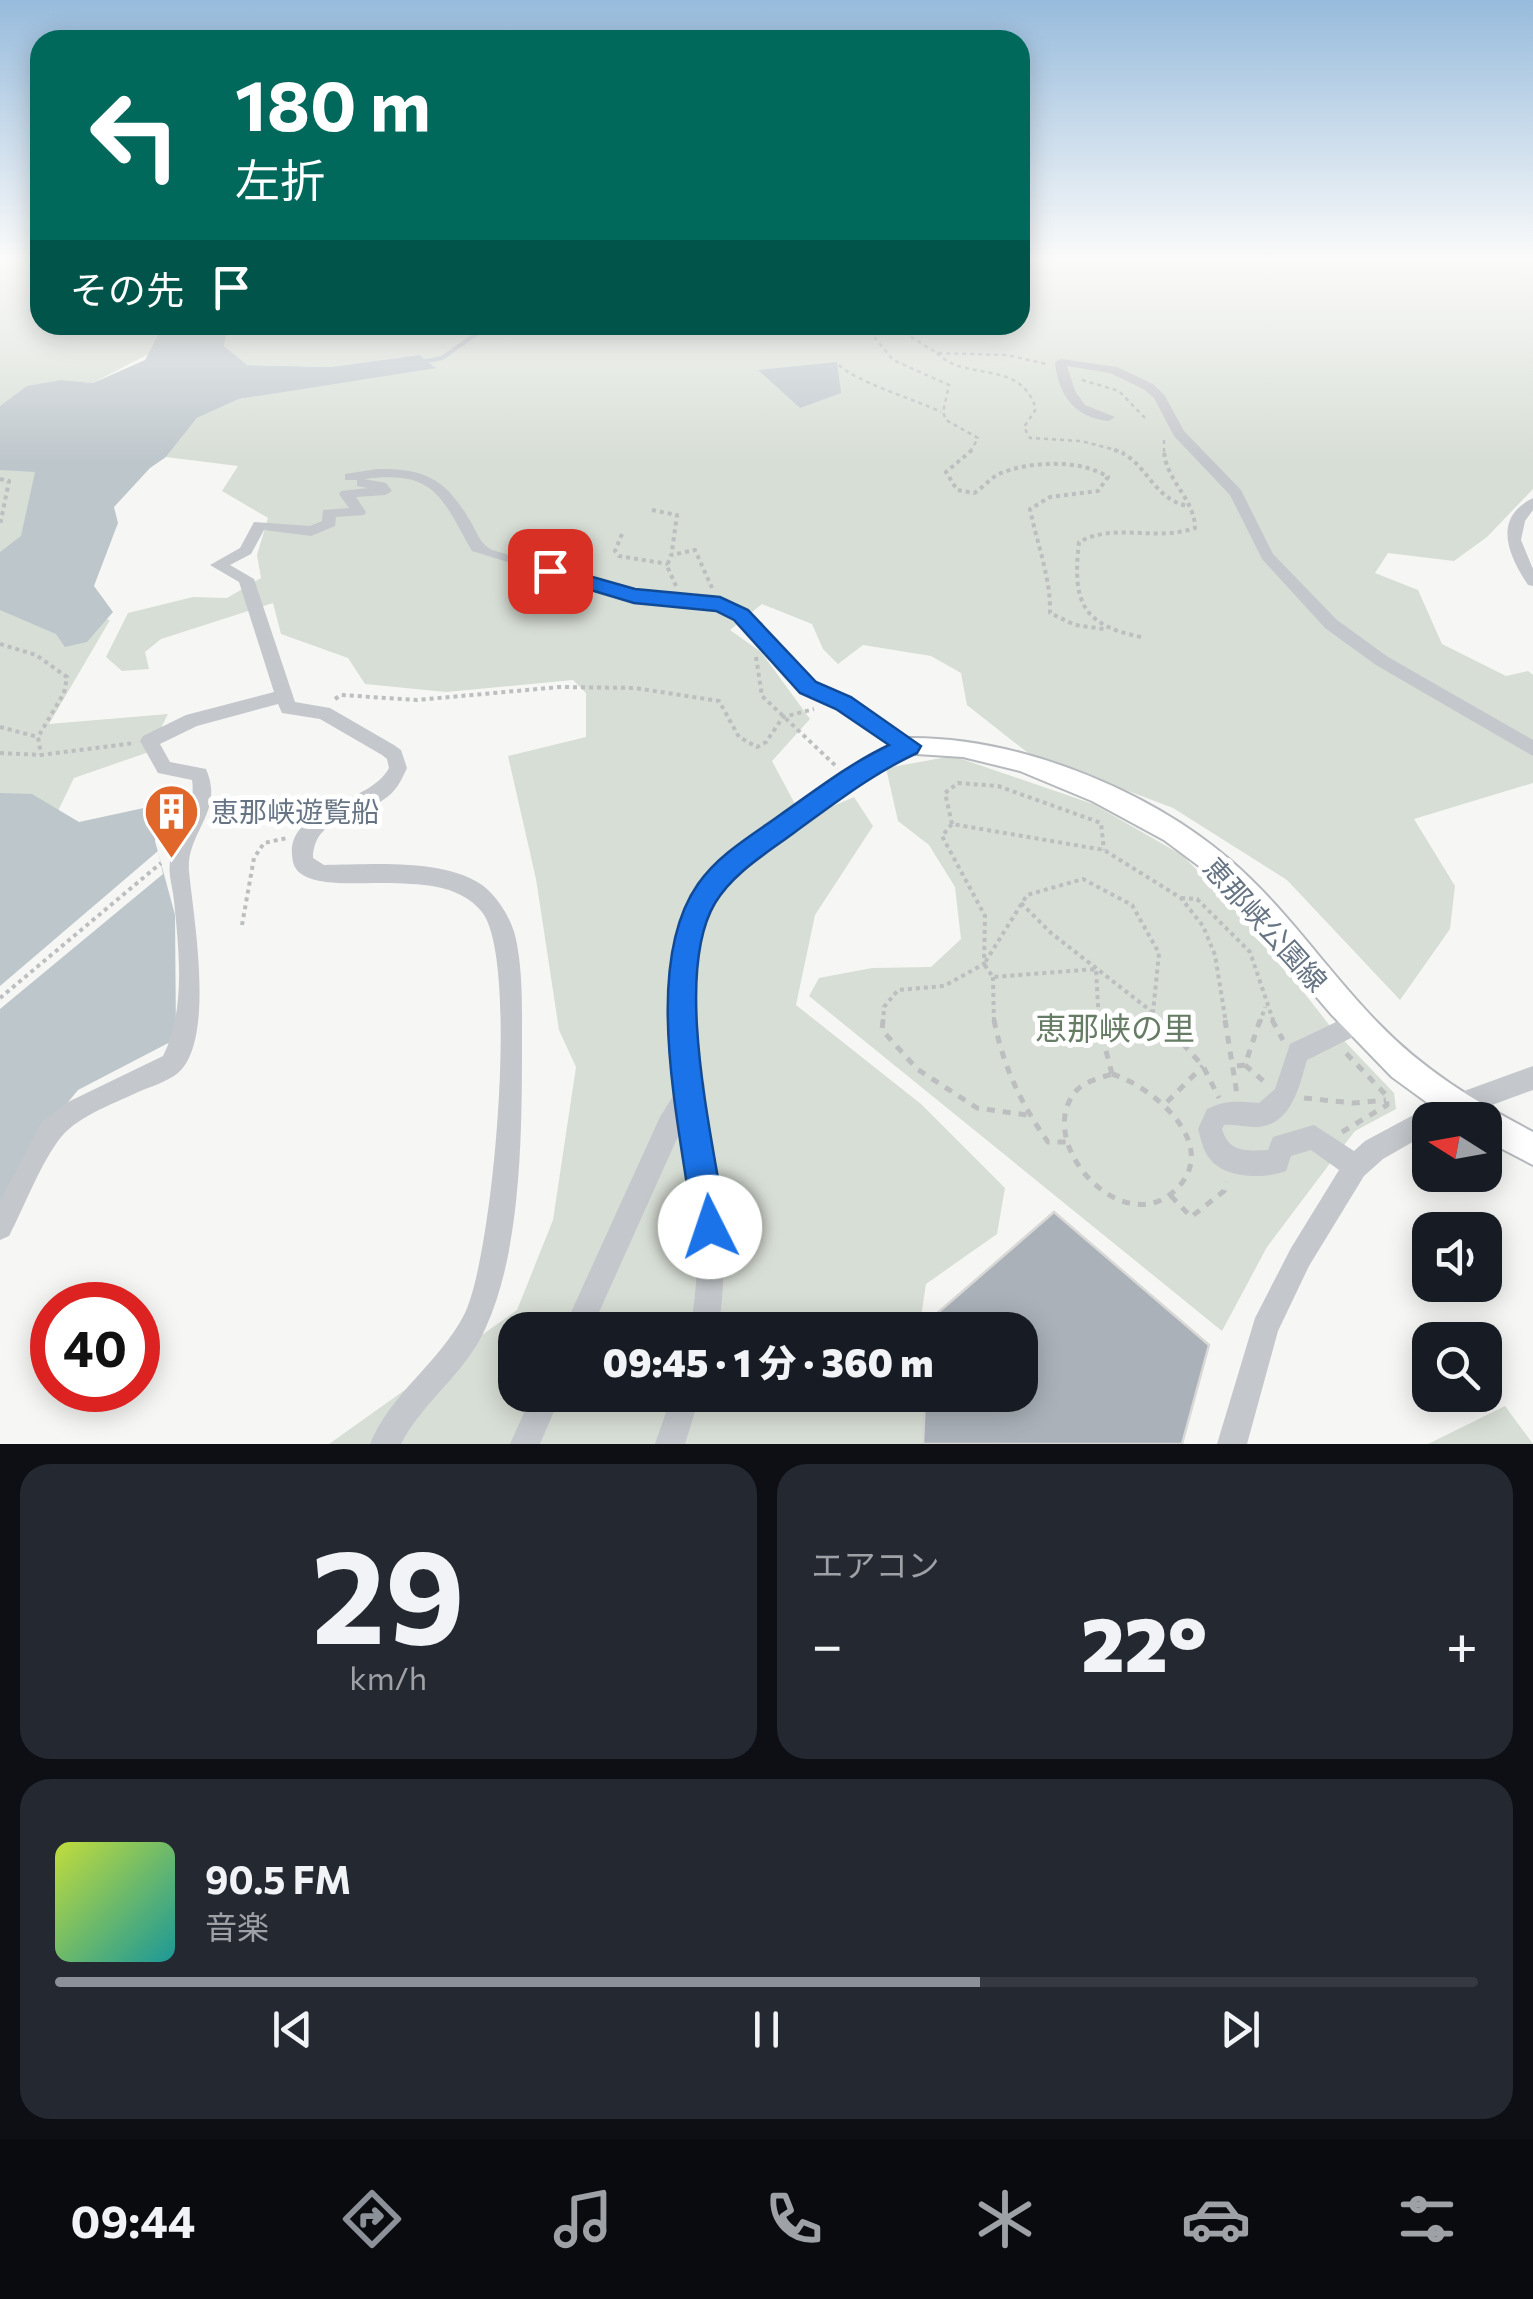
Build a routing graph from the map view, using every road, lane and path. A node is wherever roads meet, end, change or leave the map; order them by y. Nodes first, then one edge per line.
1 (872, 335) edge
2 (908, 335) edge
3 (937, 353) junction
4 (839, 365) dead end
5 (1062, 373) junction
6 (942, 412) junction
7 (1109, 417) dead end
8 (1146, 419) dead end
9 (1182, 436) junction
10 (2, 480) edge
11 (1533, 502) edge
12 (1191, 506) junction
13 (652, 510) dead end
14 (0, 525) edge
15 (622, 534) dead end
16 (673, 553) junction
17 (668, 564) junction
18 (1533, 581) edge
19 (682, 599) junction
20 (720, 604) junction
21 (1104, 628) junction
22 (758, 632) junction
23 (1141, 638) dead end
24 (0, 644) edge
25 (284, 696) junction
26 (836, 700) junction
27 (317, 710) junction
28 (782, 717) junction
29 (0, 727) edge
30 (38, 737) junction
31 (149, 741) junction
32 (909, 746) junction
33 (1533, 749) edge
34 (0, 754) edge
35 (41, 755) junction
36 (848, 779) junction
37 (952, 824) junction
38 (304, 840) junction
39 (1104, 850) junction
40 (163, 862) dead end
41 (1181, 898) junction
42 (1021, 903) junction
43 (242, 925) dead end
44 (984, 964) junction
45 (1096, 969) junction
46 (993, 976) junction
47 (0, 998) edge
48 (1265, 1007) junction
49 (1153, 1012) junction
50 (1356, 1024) junction
51 (1330, 1036) junction
52 (1298, 1052) junction
53 (1246, 1065) junction
54 (1202, 1066) junction
55 (1235, 1067) junction
56 (1112, 1074) junction
57 (1533, 1078) edge
58 (693, 1085) junction
59 (1284, 1096) junction
60 (1386, 1100) junction
61 (1167, 1102) junction
62 (1454, 1102) edge
63 (1494, 1102) edge
64 (1232, 1113) junction
65 (1027, 1114) junction
66 (1502, 1133) edge
67 (1412, 1137) edge
68 (1066, 1142) junction
69 (1328, 1146) junction
70 (1533, 1150) edge
71 (1231, 1163) junction
72 (1356, 1166) junction
73 (1170, 1196) junction
74 (0, 1227) edge
75 (584, 1312) edge
76 (706, 1312) edge
77 (539, 1412) edge
78 (680, 1412) edge
79 (384, 1444) edge
80 (525, 1444) edge
81 (670, 1444) edge
82 (1232, 1444) edge

1 - 6 path
2 - 3 path
3 - 5 path
3 - 12 path
4 - 6 path
5 - 7 street
5 - 8 path
5 - 9 street
6 - 21 path
9 - 12 path
9 - 33 street
10 - 14 path
11 - 18 street
12 - 21 path
13 - 16 path
15 - 17 path
16 - 17 path
16 - 20 path
17 - 19 path
19 - 20 street
19 - 25 street
20 - 22 street
21 - 23 path
22 - 26 street
22 - 28 path
24 - 30 path
25 - 27 street
25 - 31 street
26 - 28 path
26 - 32 street
27 - 28 path
27 - 38 street
28 - 36 path
29 - 30 path
30 - 35 path
31 - 35 path
31 - 74 street
32 - 36 street
32 - 50 main road, 恵那峡公園線
34 - 35 path
36 - 58 street
37 - 39 path
37 - 39 path
37 - 44 path
38 - 43 path
38 - 79 street
39 - 41 path
40 - 47 path
41 - 48 path
41 - 55 path
42 - 44 path
42 - 45 path
42 - 49 path
44 - 46 path
44 - 65 path
45 - 46 path
45 - 49 path
45 - 56 path
46 - 65 path
48 - 52 path
48 - 53 path
49 - 54 path
50 - 51 street
50 - 62 main road, 恵那峡公園線
51 - 52 street
51 - 60 path
52 - 59 street
53 - 55 path
53 - 59 path
54 - 61 path
54 - 64 path
55 - 64 path
56 - 61 path
56 - 68 path
57 - 63 street
58 - 75 street
58 - 76 street
59 - 60 path
59 - 64 street
60 - 69 path
61 - 73 path
64 - 71 street
65 - 68 path
66 - 70 main road, 恵那峡公園線
67 - 72 street
68 - 73 path
69 - 71 street
69 - 72 street
71 - 73 path
72 - 82 street
77 - 80 street
78 - 81 street

